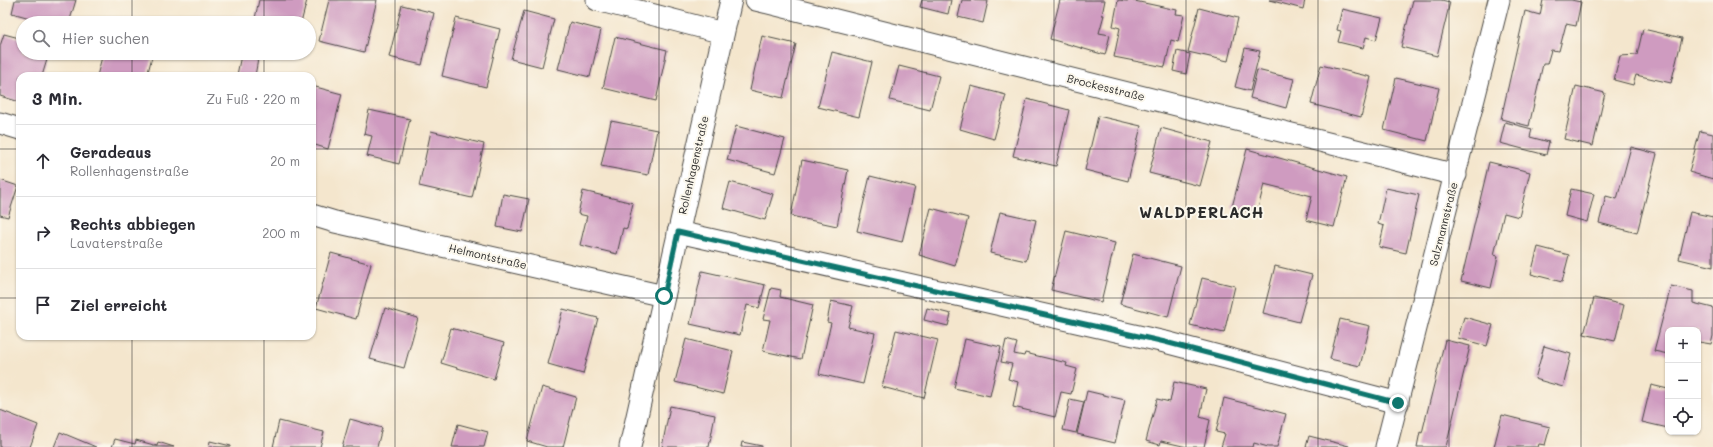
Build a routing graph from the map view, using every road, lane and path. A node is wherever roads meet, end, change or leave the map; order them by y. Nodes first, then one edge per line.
1 (597, 0) edge
2 (730, 0) edge
3 (756, 0) edge
4 (1499, 0) edge
5 (723, 33) junction
6 (0, 123) edge
7 (16, 129) edge
8 (1456, 175) junction
9 (316, 216) edge
10 (678, 232) junction
11 (664, 296) junction
12 (1398, 403) junction
13 (630, 447) edge
14 (1386, 447) edge

1 - 5 street
2 - 5 street, Rollenhagenstraße
3 - 8 street, Brockesstraße
4 - 8 street, Salzmannstraße
5 - 10 street, Rollenhagenstraße
6 - 7 street
8 - 12 street, Salzmannstraße
9 - 11 street, Helmontstraße
10 - 11 street, Rollenhagenstraße
10 - 12 street
11 - 13 street, Rollenhagenstraße
12 - 14 street, Salzmannstraße

